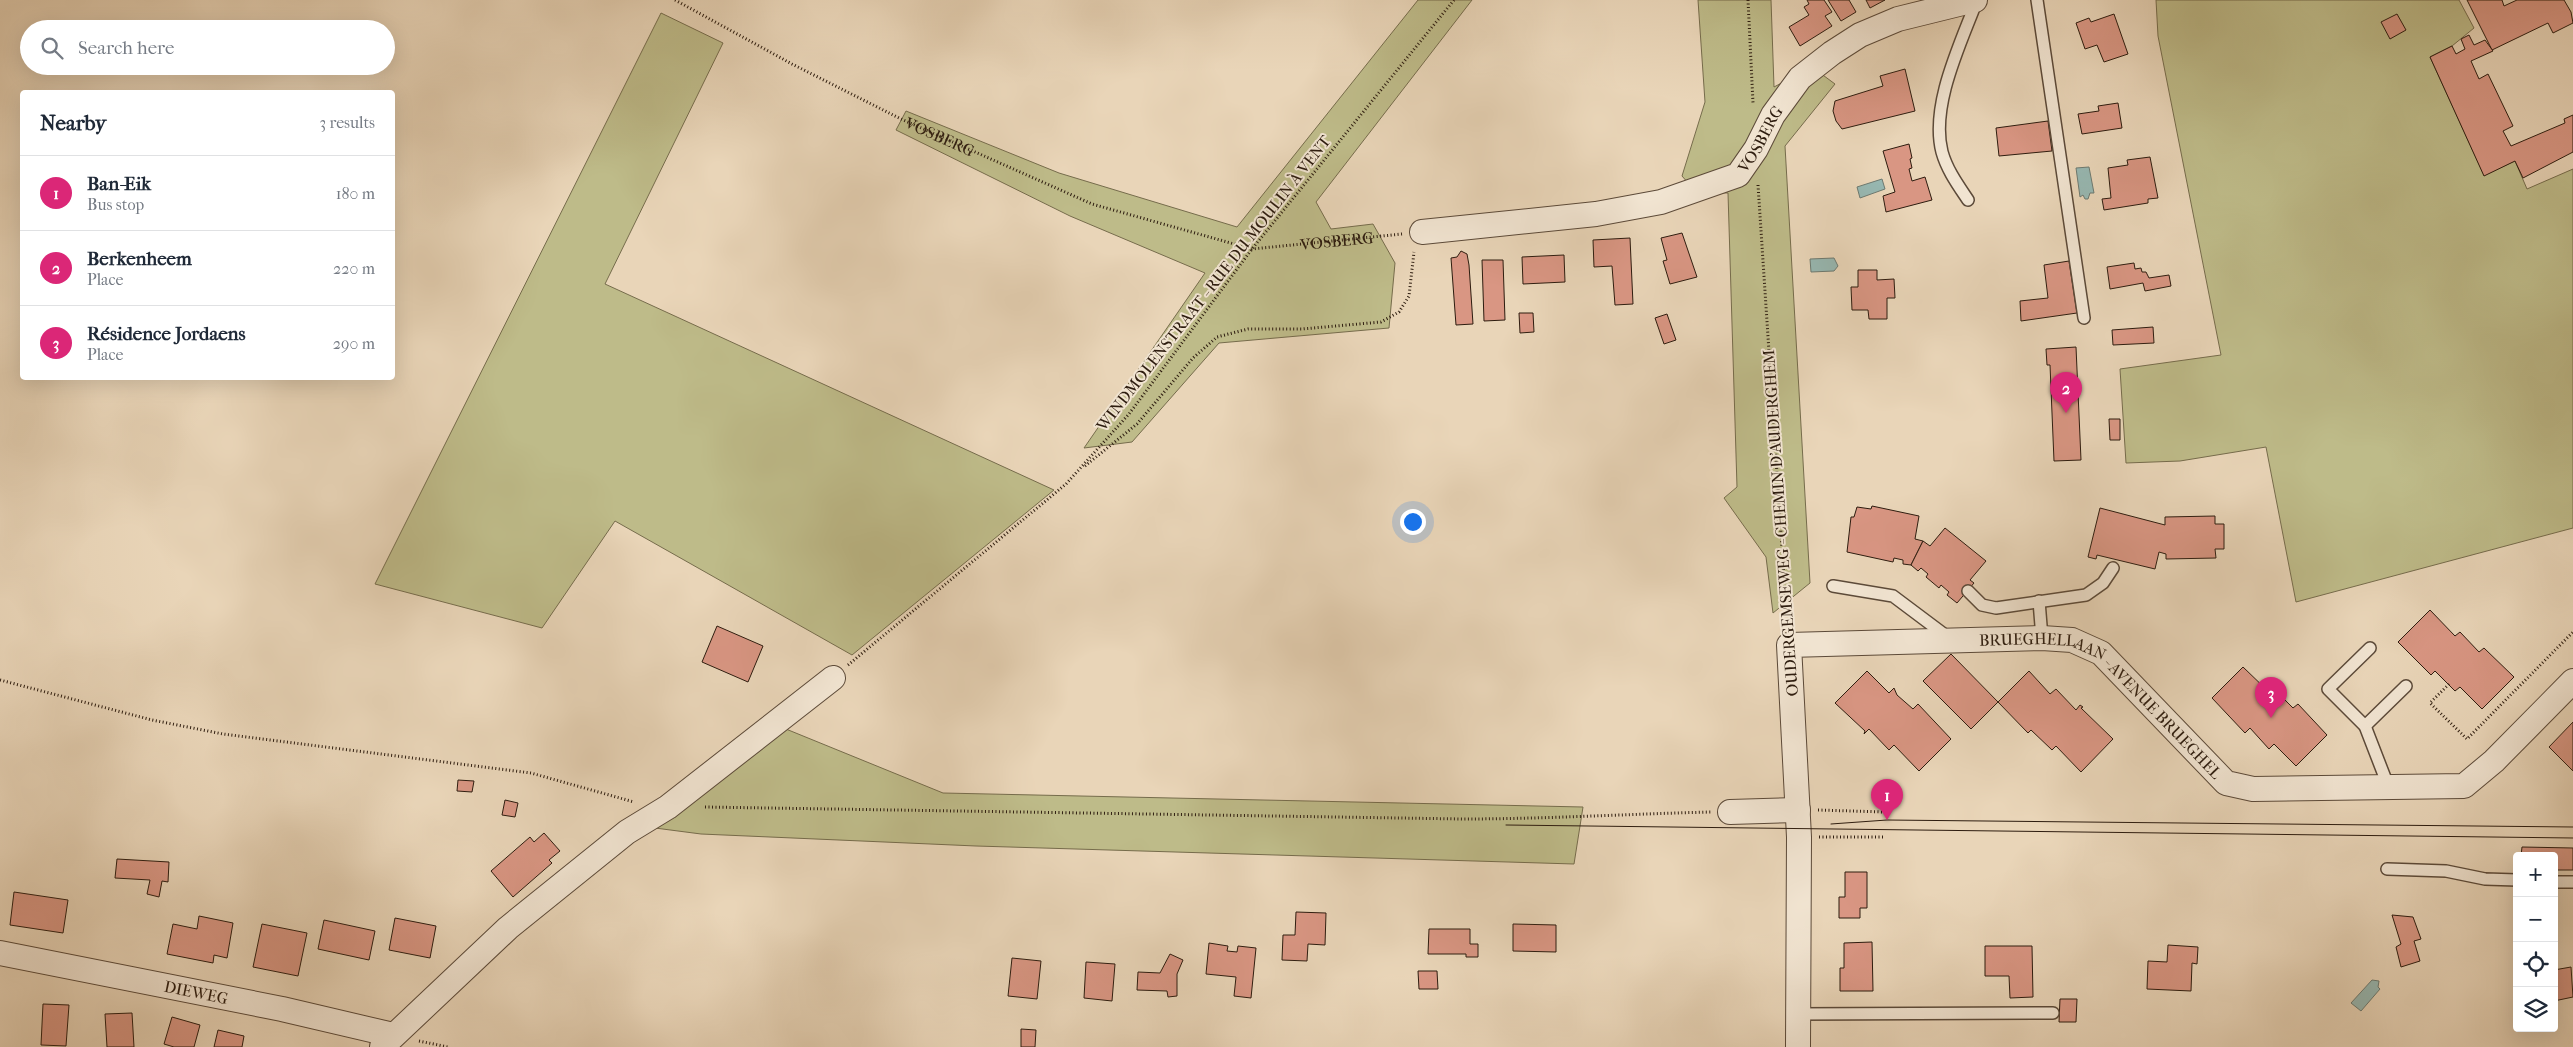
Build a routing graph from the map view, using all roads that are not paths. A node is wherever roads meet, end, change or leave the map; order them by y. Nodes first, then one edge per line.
1 (1976, 0) edge
2 (2037, 0) edge
3 (1968, 200) dead end
4 (1417, 232) road end
5 (2084, 318) dead end
6 (2113, 568) dead end
7 (1833, 586) dead end
8 (1968, 591) dead end
9 (2039, 602) junction
10 (2042, 638) junction
11 (1953, 641) junction
12 (1789, 645) joint
13 (2370, 648) dead end
14 (833, 678) road end
15 (2573, 681) edge
16 (2406, 686) dead end
17 (2365, 726) junction
18 (2389, 788) junction
19 (1798, 810) junction
20 (1730, 812) road end
21 (2387, 869) dead end
22 (2513, 880) edge
23 (2558, 882) edge
24 (2573, 882) edge
25 (0, 953) edge
26 (2053, 1013) dead end
27 (1798, 1014) junction
28 (388, 1041) edge
29 (1798, 1047) edge

1 - 3 lane
1 - 4 street, VOSBERG
2 - 5 lane
6 - 9 lane
7 - 11 lane
8 - 9 lane
9 - 10 lane
10 - 11 street, BRUEGHELLAAN - AVENUE BRUEGHEL
10 - 18 street, BRUEGHELLAAN - AVENUE BRUEGHEL
11 - 12 street, BRUEGHELLAAN - AVENUE BRUEGHEL
12 - 19 street, OUDERGEMSEWEG - CHEMIN D'AUDERGHEM
13 - 17 lane
14 - 28 street
15 - 18 street, BRUEGHELLAAN - AVENUE BRUEGHEL
16 - 17 lane
17 - 18 lane
19 - 20 street
19 - 27 street, OUDERGEMSEWEG - CHEMIN D'AUDERGHEM
21 - 22 lane
23 - 24 lane
25 - 28 street, DIEWEG
26 - 27 lane
27 - 29 street, OUDERGEMSEWEG - CHEMIN D'AUDERGHEM

